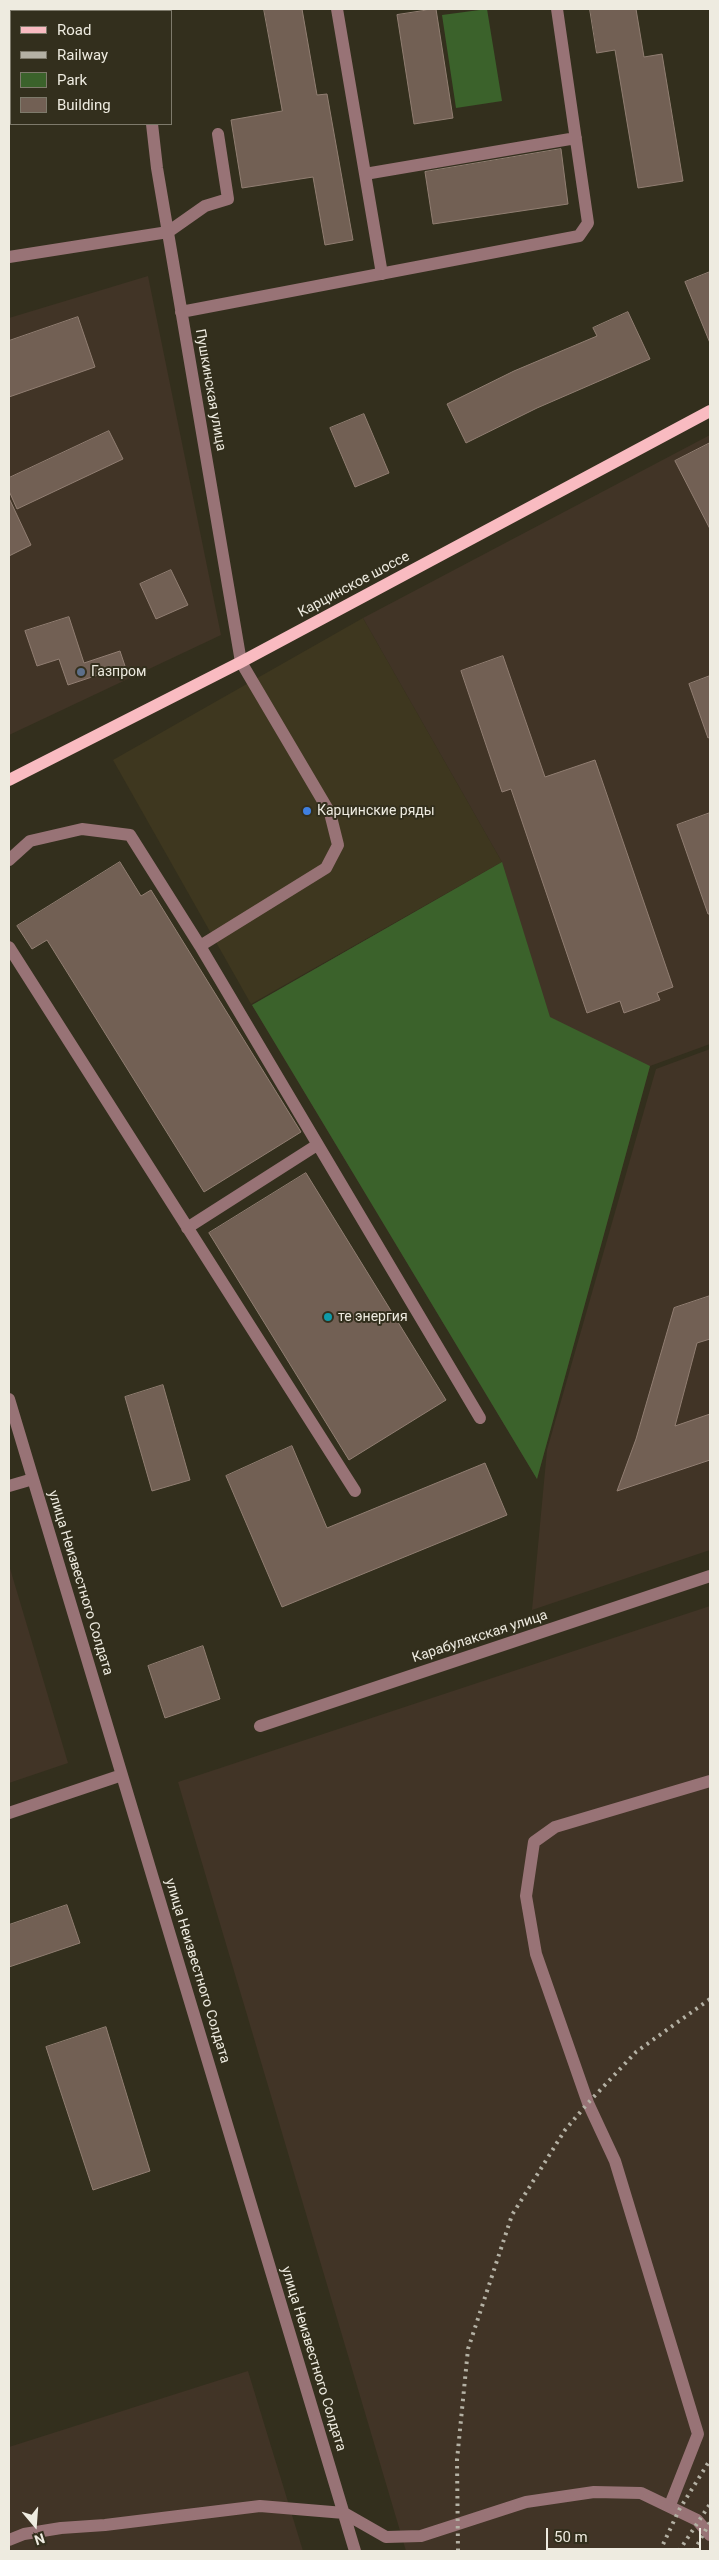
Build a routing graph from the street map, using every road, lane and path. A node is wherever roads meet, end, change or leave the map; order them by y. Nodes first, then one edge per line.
1 (337, 9) edge
2 (557, 9) edge
3 (152, 125) edge
4 (218, 134) dead end
5 (576, 138) junction
6 (365, 174) junction
7 (168, 232) junction
8 (9, 256) edge
9 (382, 274) junction
10 (182, 312) junction
11 (710, 410) edge
12 (241, 662) junction
13 (9, 780) edge
14 (9, 860) edge
15 (200, 946) junction
16 (9, 947) edge
17 (317, 1146) junction
18 (187, 1228) junction
19 (9, 1400) edge
20 (480, 1418) dead end
21 (33, 1479) junction
22 (9, 1486) edge
23 (355, 1491) dead end
24 (710, 1576) edge
25 (260, 1726) dead end
26 (122, 1775) junction
27 (710, 1781) edge
28 (9, 1813) edge
29 (670, 2505) junction
30 (344, 2513) junction
31 (710, 2535) edge
32 (9, 2540) edge
33 (355, 2551) edge

1 - 6 street
2 - 5 street
3 - 7 street, Пушкинская улица
4 - 7 street
5 - 6 street
5 - 9 street
6 - 9 street
7 - 8 street
7 - 10 street, Пушкинская улица
9 - 10 street
10 - 12 street, Пушкинская улица
11 - 12 main road, Карцинское шоссе
12 - 13 main road, Карцинское шоссе
12 - 15 street
14 - 15 street
15 - 17 street
16 - 18 street
17 - 18 street
17 - 20 street
18 - 23 street
19 - 21 street, улица Неизвестного Солдата
21 - 22 street
21 - 26 street, улица Неизвестного Солдата
24 - 25 street, Карабулакская улица
26 - 28 street
26 - 30 street, улица Неизвестного Солдата
27 - 29 street
29 - 30 street
29 - 31 street
30 - 32 street
30 - 33 street, улица Неизвестного Солдата

